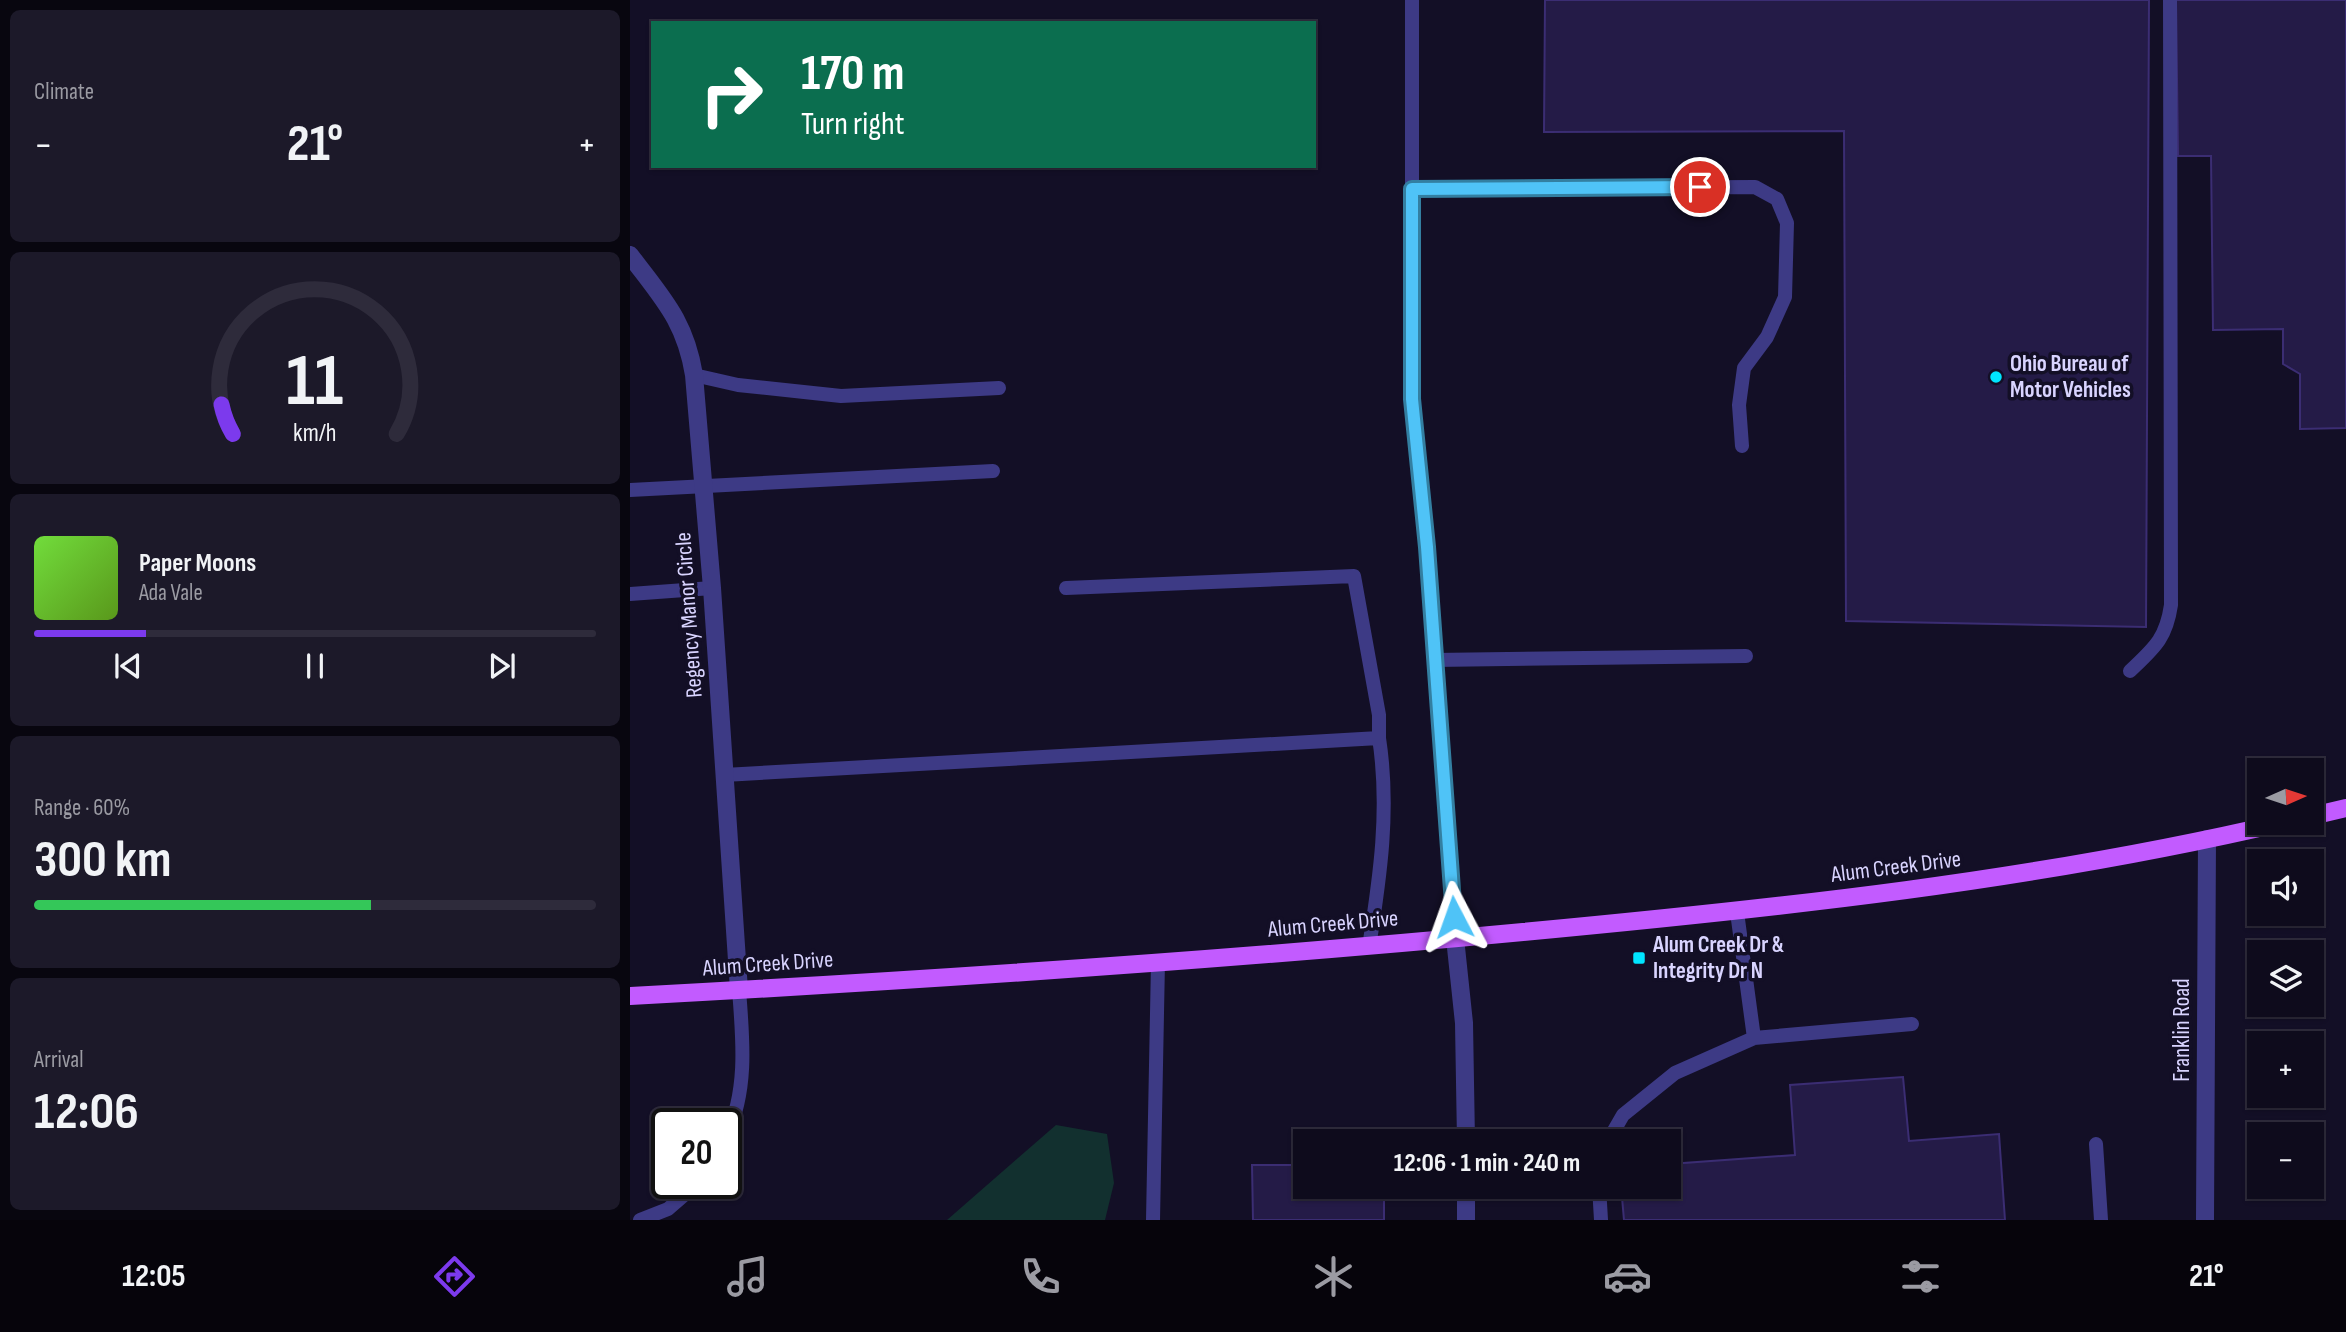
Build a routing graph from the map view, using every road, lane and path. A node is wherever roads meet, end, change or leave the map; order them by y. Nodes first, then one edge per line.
1 (1412, 0) edge
2 (2170, 0) edge
3 (1412, 189) junction
4 (630, 255) edge
5 (694, 375) junction
6 (999, 388) dead end
7 (1742, 446) dead end
8 (993, 471) dead end
9 (704, 484) junction
10 (630, 490) edge
11 (712, 588) junction
12 (1066, 588) dead end
13 (630, 594) edge
14 (1746, 656) dead end
15 (1434, 660) junction
16 (2130, 671) dead end
17 (1379, 738) junction
18 (724, 775) junction
19 (2346, 808) edge
20 (2324, 813) edge
21 (2247, 830) edge
22 (2207, 839) junction
23 (1737, 912) junction
24 (1455, 939) junction
25 (1369, 947) junction
26 (1158, 962) junction
27 (739, 990) junction
28 (630, 996) edge
29 (1912, 1024) dead end
30 (1754, 1038) junction
31 (735, 1108) edge
32 (1466, 1129) edge
33 (1615, 1129) edge
34 (2096, 1144) dead end
35 (679, 1199) edge
36 (1466, 1199) edge
37 (1600, 1199) edge
38 (640, 1220) edge
39 (1153, 1220) edge
40 (1466, 1220) edge
41 (1601, 1220) edge
42 (2101, 1220) edge
43 (2206, 1220) edge

1 - 3 lane
2 - 16 lane
3 - 7 lane
3 - 15 lane
4 - 5 street, Regency Manor Circle
5 - 6 lane
5 - 9 street, Regency Manor Circle
8 - 9 lane
9 - 10 lane
9 - 11 street, Regency Manor Circle
11 - 13 lane
11 - 18 street, Regency Manor Circle
12 - 17 lane
14 - 15 lane
15 - 24 lane
17 - 18 lane
17 - 25 lane
18 - 27 street, Regency Manor Circle
19 - 20 main road
21 - 22 main road, Alum Creek Drive
22 - 23 main road, Alum Creek Drive
22 - 43 street, Franklin Road
23 - 24 main road, Alum Creek Drive
23 - 30 lane
24 - 25 main road, Alum Creek Drive
24 - 32 street
25 - 26 main road, Alum Creek Drive
26 - 27 main road, Alum Creek Drive
26 - 39 lane
27 - 28 main road, Alum Creek Drive
27 - 31 lane
29 - 30 lane
30 - 33 lane
34 - 42 lane
35 - 38 lane
36 - 40 street
37 - 41 lane

